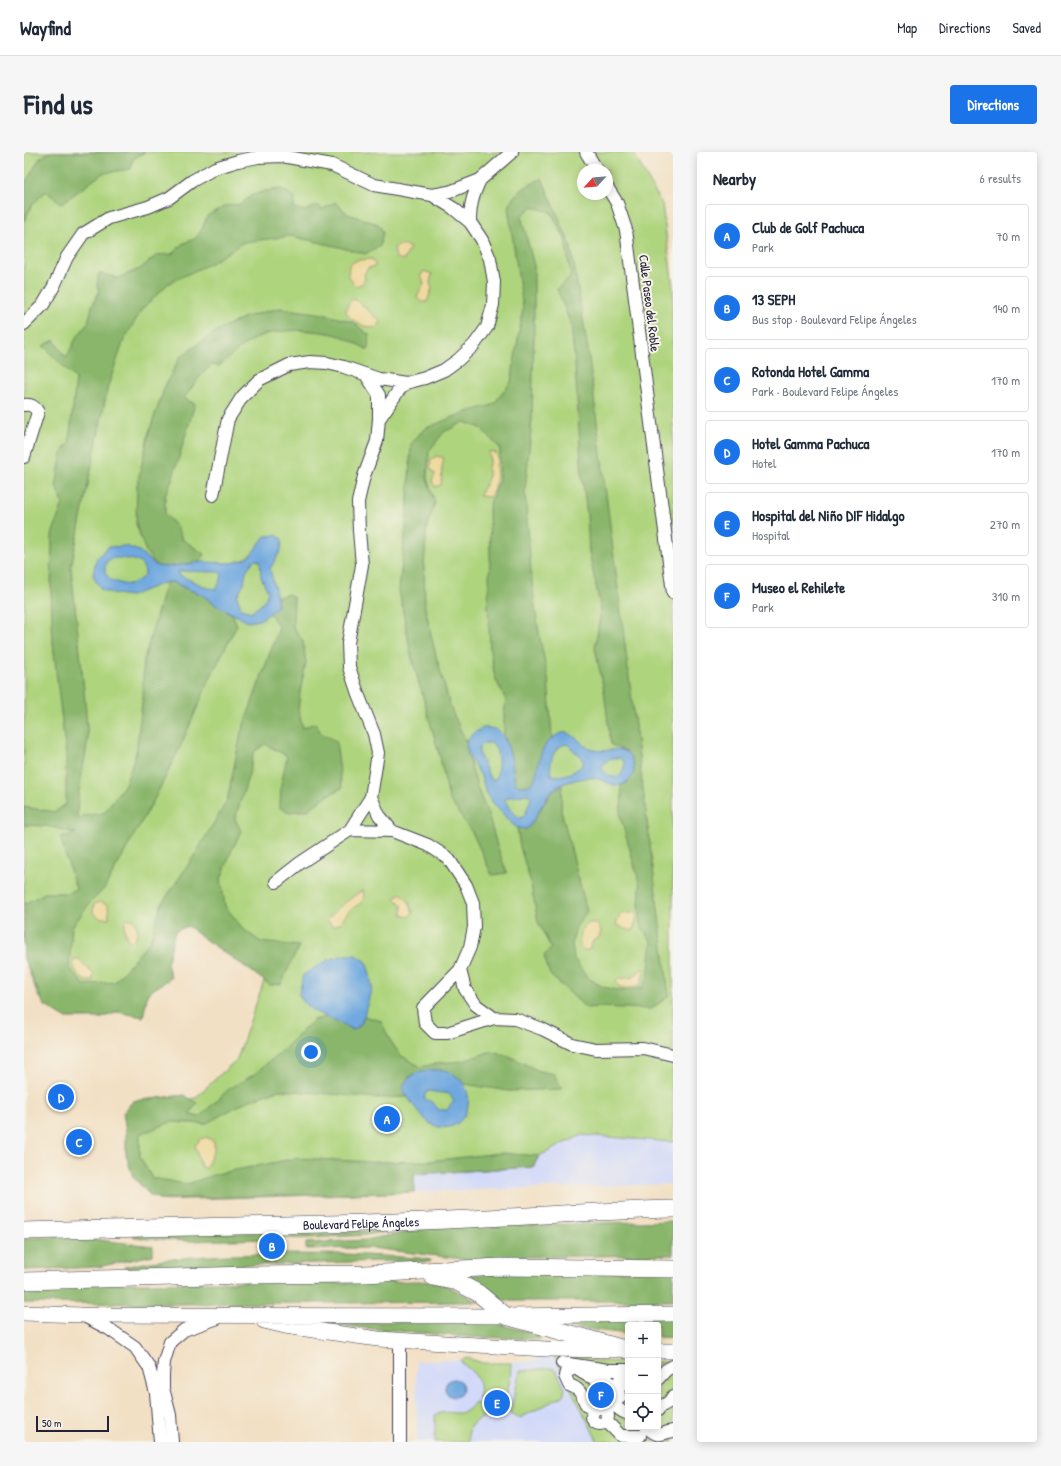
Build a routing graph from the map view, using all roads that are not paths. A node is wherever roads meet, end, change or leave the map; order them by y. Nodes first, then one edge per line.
1 (512, 152) edge
2 (586, 152) edge
3 (593, 164) edge
4 (480, 180) junction
5 (432, 195) junction
6 (613, 197) edge
7 (470, 222) junction
8 (24, 324) edge
9 (366, 375) junction
10 (406, 383) junction
11 (24, 405) edge
12 (379, 419) junction
13 (24, 456) edge
14 (213, 495) dead end
15 (673, 593) edge
16 (371, 797) junction
17 (350, 830) junction
18 (392, 831) junction
19 (276, 882) dead end
20 (460, 970) junction
21 (494, 1018) junction
22 (673, 1055) edge
23 (673, 1209) edge
24 (24, 1231) edge
25 (673, 1269) edge
26 (365, 1274) junction
27 (24, 1281) edge
28 (24, 1313) edge
29 (673, 1314) edge
30 (81, 1315) junction
31 (226, 1315) junction
32 (244, 1315) junction
33 (506, 1316) junction
34 (400, 1340) junction
35 (625, 1349) edge
36 (625, 1350) edge
37 (661, 1351) edge
38 (673, 1351) edge
39 (562, 1363) dead end
40 (673, 1366) edge
41 (625, 1370) edge
42 (661, 1376) edge
43 (625, 1378) edge
44 (673, 1396) edge
45 (625, 1406) edge
46 (661, 1406) edge
47 (625, 1413) edge
48 (673, 1431) edge
49 (642, 1433) edge
50 (673, 1437) edge
51 (160, 1442) edge
52 (172, 1442) edge
53 (400, 1442) edge
54 (667, 1442) edge

1 - 4 street
2 - 3 street
4 - 5 street
4 - 7 street
5 - 7 street
5 - 8 street
6 - 15 street, Calle Paseo del Roble
7 - 10 street
9 - 10 street
9 - 12 street
9 - 14 street
10 - 12 street
11 - 13 street
12 - 16 street
16 - 17 street
16 - 18 street
17 - 18 street
17 - 19 street
18 - 20 street
20 - 21 street
20 - 21 street
21 - 22 street
23 - 24 highway, Boulevard Felipe Ángeles
25 - 26 highway
26 - 27 highway
26 - 33 highway
28 - 30 main road
29 - 33 main road
30 - 31 main road
30 - 51 street
31 - 32 main road
31 - 52 street
32 - 33 main road
32 - 34 main road
33 - 35 highway
34 - 36 main road
34 - 53 street
37 - 38 main road
39 - 41 street
40 - 42 street
43 - 45 street
44 - 46 street
47 - 49 street
48 - 49 street
50 - 54 street

